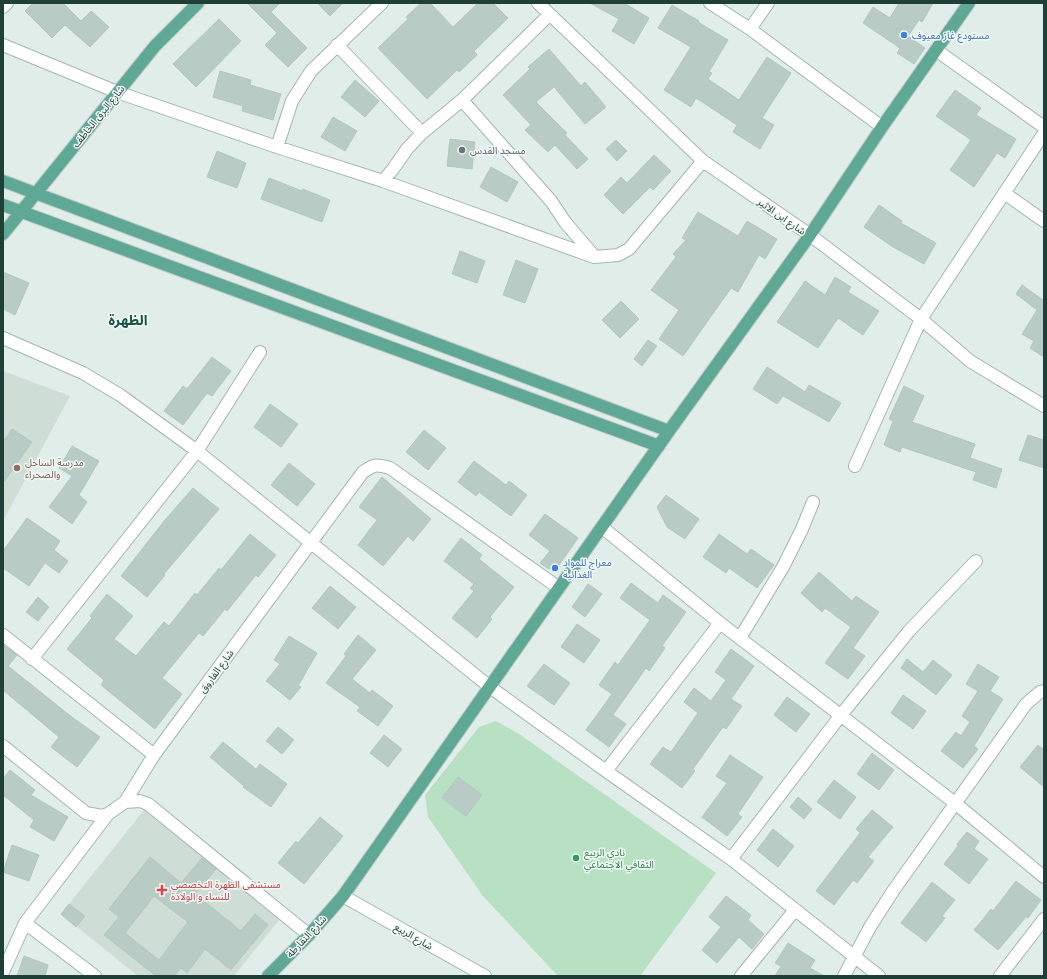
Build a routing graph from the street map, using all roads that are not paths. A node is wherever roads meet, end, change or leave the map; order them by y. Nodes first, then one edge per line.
1 (7, 3) edge
2 (198, 3) edge
3 (382, 3) edge
4 (538, 3) edge
5 (710, 3) edge
6 (768, 3) edge
7 (969, 3) edge
8 (3, 7) edge
9 (549, 15) junction
10 (750, 29) junction
11 (3, 45) edge
12 (337, 45) junction
13 (936, 50) junction
14 (117, 92) junction
15 (462, 100) junction
16 (882, 127) junction
17 (1044, 127) edge
18 (422, 133) junction
19 (1044, 133) edge
20 (277, 147) junction
21 (704, 161) junction
22 (3, 181) edge
23 (382, 181) junction
24 (36, 193) junction
25 (1004, 193) junction
26 (3, 205) edge
27 (21, 211) junction
28 (1044, 221) edge
29 (3, 234) edge
30 (810, 235) junction
31 (594, 257) junction
32 (921, 319) junction
33 (3, 338) edge
34 (260, 352) dead end
35 (1044, 406) edge
36 (669, 431) junction
37 (659, 446) junction
38 (197, 451) junction
39 (855, 466) dead end
40 (813, 502) dead end
41 (602, 528) junction
42 (310, 542) junction
43 (976, 562) dead end
44 (559, 588) junction
45 (720, 623) junction
46 (3, 635) edge
47 (740, 638) junction
48 (32, 659) junction
49 (490, 687) junction
50 (1044, 691) edge
51 (841, 715) junction
52 (4, 748) edge
53 (154, 755) junction
54 (606, 771) junction
55 (125, 802) junction
56 (955, 803) junction
57 (108, 814) junction
58 (731, 858) junction
59 (1044, 876) edge
60 (343, 896) junction
61 (796, 910) junction
62 (1044, 919) edge
63 (25, 923) junction
64 (309, 934) junction
65 (855, 956) junction
66 (3, 972) edge
67 (478, 974) edge
68 (95, 976) edge
69 (268, 976) edge
70 (741, 976) edge
71 (844, 976) edge
72 (879, 976) edge
73 (1000, 976) edge

1 - 8 street
2 - 14 main road, شارع البرق الخاطف
3 - 12 street
4 - 9 street, شارع ابن الاثير
5 - 10 street
6 - 10 street
7 - 13 main road, شارع النقارطة
9 - 15 street
9 - 21 street, شارع ابن الاثير
10 - 16 street
11 - 14 street
12 - 18 street
12 - 20 street
13 - 16 main road, شارع النقارطة
13 - 17 street
14 - 20 street
14 - 24 main road, شارع البرق الخاطف
15 - 18 street
15 - 31 street
16 - 30 main road, شارع النقارطة
18 - 23 street
19 - 25 street
20 - 23 street
21 - 30 street, شارع ابن الاثير
21 - 31 street
22 - 24 main road
23 - 31 street
24 - 27 main road, شارع البرق الخاطف
24 - 36 main road
25 - 28 street
25 - 32 street
26 - 27 main road
27 - 29 main road, شارع البرق الخاطف
27 - 37 main road
30 - 32 street, شارع ابن الاثير
30 - 36 main road, شارع النقارطة
32 - 35 street, شارع ابن الاثير
32 - 39 street
33 - 38 street
34 - 38 street
36 - 37 main road, شارع النقارطة
37 - 41 main road, شارع النقارطة
38 - 42 street
38 - 48 street
40 - 47 street
41 - 44 main road, شارع النقارطة
41 - 45 street
42 - 44 street, شارع الفاروق
42 - 49 street
42 - 53 street, شارع الفاروق
43 - 51 street
44 - 49 main road, شارع النقارطة
45 - 47 street
45 - 54 street
46 - 48 street
47 - 51 street
48 - 53 street
49 - 54 street
49 - 60 main road, شارع النقارطة
50 - 56 street
51 - 56 street
51 - 58 street
52 - 57 street
53 - 55 street, شارع الفاروق
54 - 58 street
55 - 57 street
55 - 64 street
56 - 59 street
56 - 65 street
57 - 63 street
58 - 61 street
60 - 64 main road, شارع النقارطة
60 - 67 street, شارع الربيع
61 - 65 street
61 - 70 street
62 - 73 street
63 - 66 street
63 - 68 street
64 - 69 main road, شارع النقارطة
65 - 71 street
65 - 72 street

